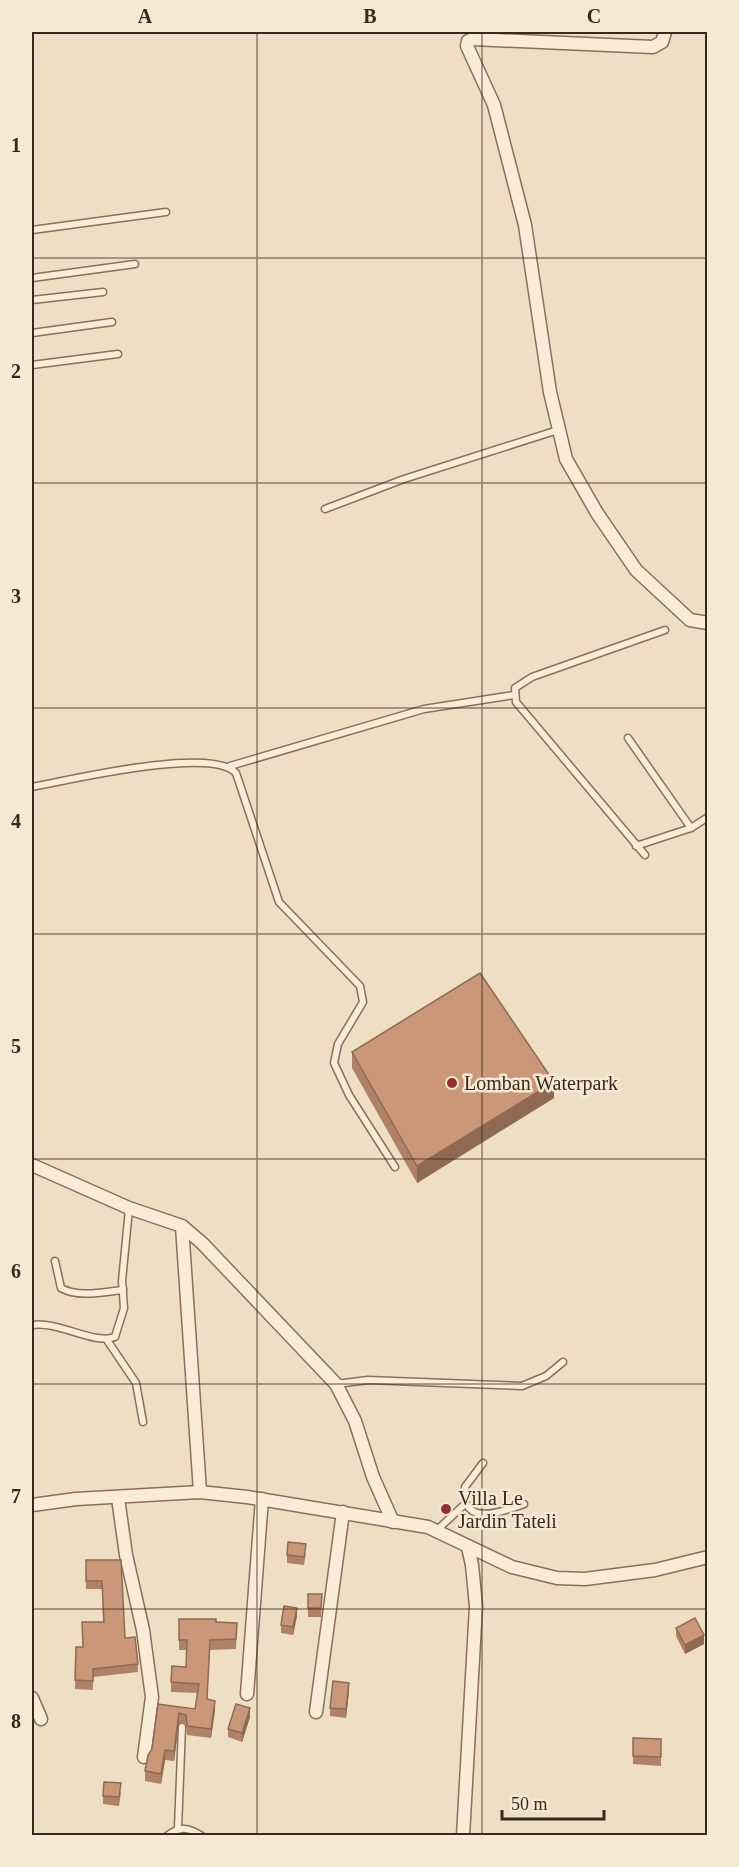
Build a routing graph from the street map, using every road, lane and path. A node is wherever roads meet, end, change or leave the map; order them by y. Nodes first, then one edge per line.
1 (665, 32) edge
2 (465, 38) edge
3 (166, 212) dead end
4 (32, 230) edge
5 (135, 264) dead end
6 (32, 278) edge
7 (103, 292) dead end
8 (32, 300) edge
9 (112, 322) dead end
10 (32, 333) edge
11 (118, 354) dead end
12 (32, 365) edge
13 (558, 430) junction
14 (325, 509) dead end
15 (708, 623) edge
16 (665, 630) dead end
17 (514, 695) junction
18 (628, 738) dead end
19 (230, 766) junction
20 (32, 787) edge
21 (708, 817) edge
22 (691, 828) junction
23 (636, 846) junction
24 (645, 855) dead end
25 (32, 1165) edge
26 (395, 1167) dead end
27 (129, 1208) junction
28 (182, 1226) junction
29 (55, 1261) dead end
30 (123, 1281) junction
31 (32, 1325) edge
32 (106, 1340) junction
33 (563, 1362) dead end
34 (336, 1384) junction
35 (142, 1422) dead end
36 (483, 1463) dead end
37 (200, 1492) junction
38 (118, 1498) junction
39 (262, 1499) junction
40 (466, 1503) junction
41 (524, 1504) dead end
42 (32, 1505) edge
43 (343, 1512) junction
44 (393, 1522) junction
45 (437, 1530) junction
46 (468, 1547) junction
47 (708, 1557) edge
48 (248, 1694) dead end
49 (32, 1698) edge
50 (316, 1712) dead end
51 (41, 1719) dead end
52 (182, 1727) dead end
53 (144, 1757) dead end
54 (178, 1828) junction
55 (167, 1836) edge
56 (202, 1836) edge
57 (463, 1836) edge

1 - 2 street
2 - 13 street
3 - 4 lane
5 - 6 lane
7 - 8 lane
9 - 10 lane
11 - 12 lane
13 - 14 lane
13 - 15 street
16 - 17 lane
17 - 19 lane
17 - 23 lane
18 - 22 lane
19 - 20 lane
19 - 26 lane
21 - 22 lane
22 - 23 lane
23 - 24 lane
25 - 27 street
27 - 28 street
27 - 30 lane
28 - 34 street
28 - 37 street
29 - 30 lane
30 - 32 lane
31 - 32 lane
32 - 35 lane
33 - 34 lane
34 - 44 street
36 - 40 lane
37 - 38 street
37 - 39 street
38 - 42 street
38 - 53 street
39 - 43 street
39 - 48 street
40 - 41 lane
40 - 45 lane
43 - 44 street
43 - 50 street
44 - 45 street
45 - 46 street
46 - 47 street
46 - 57 street
49 - 51 street
52 - 54 lane
54 - 55 lane
54 - 56 lane

